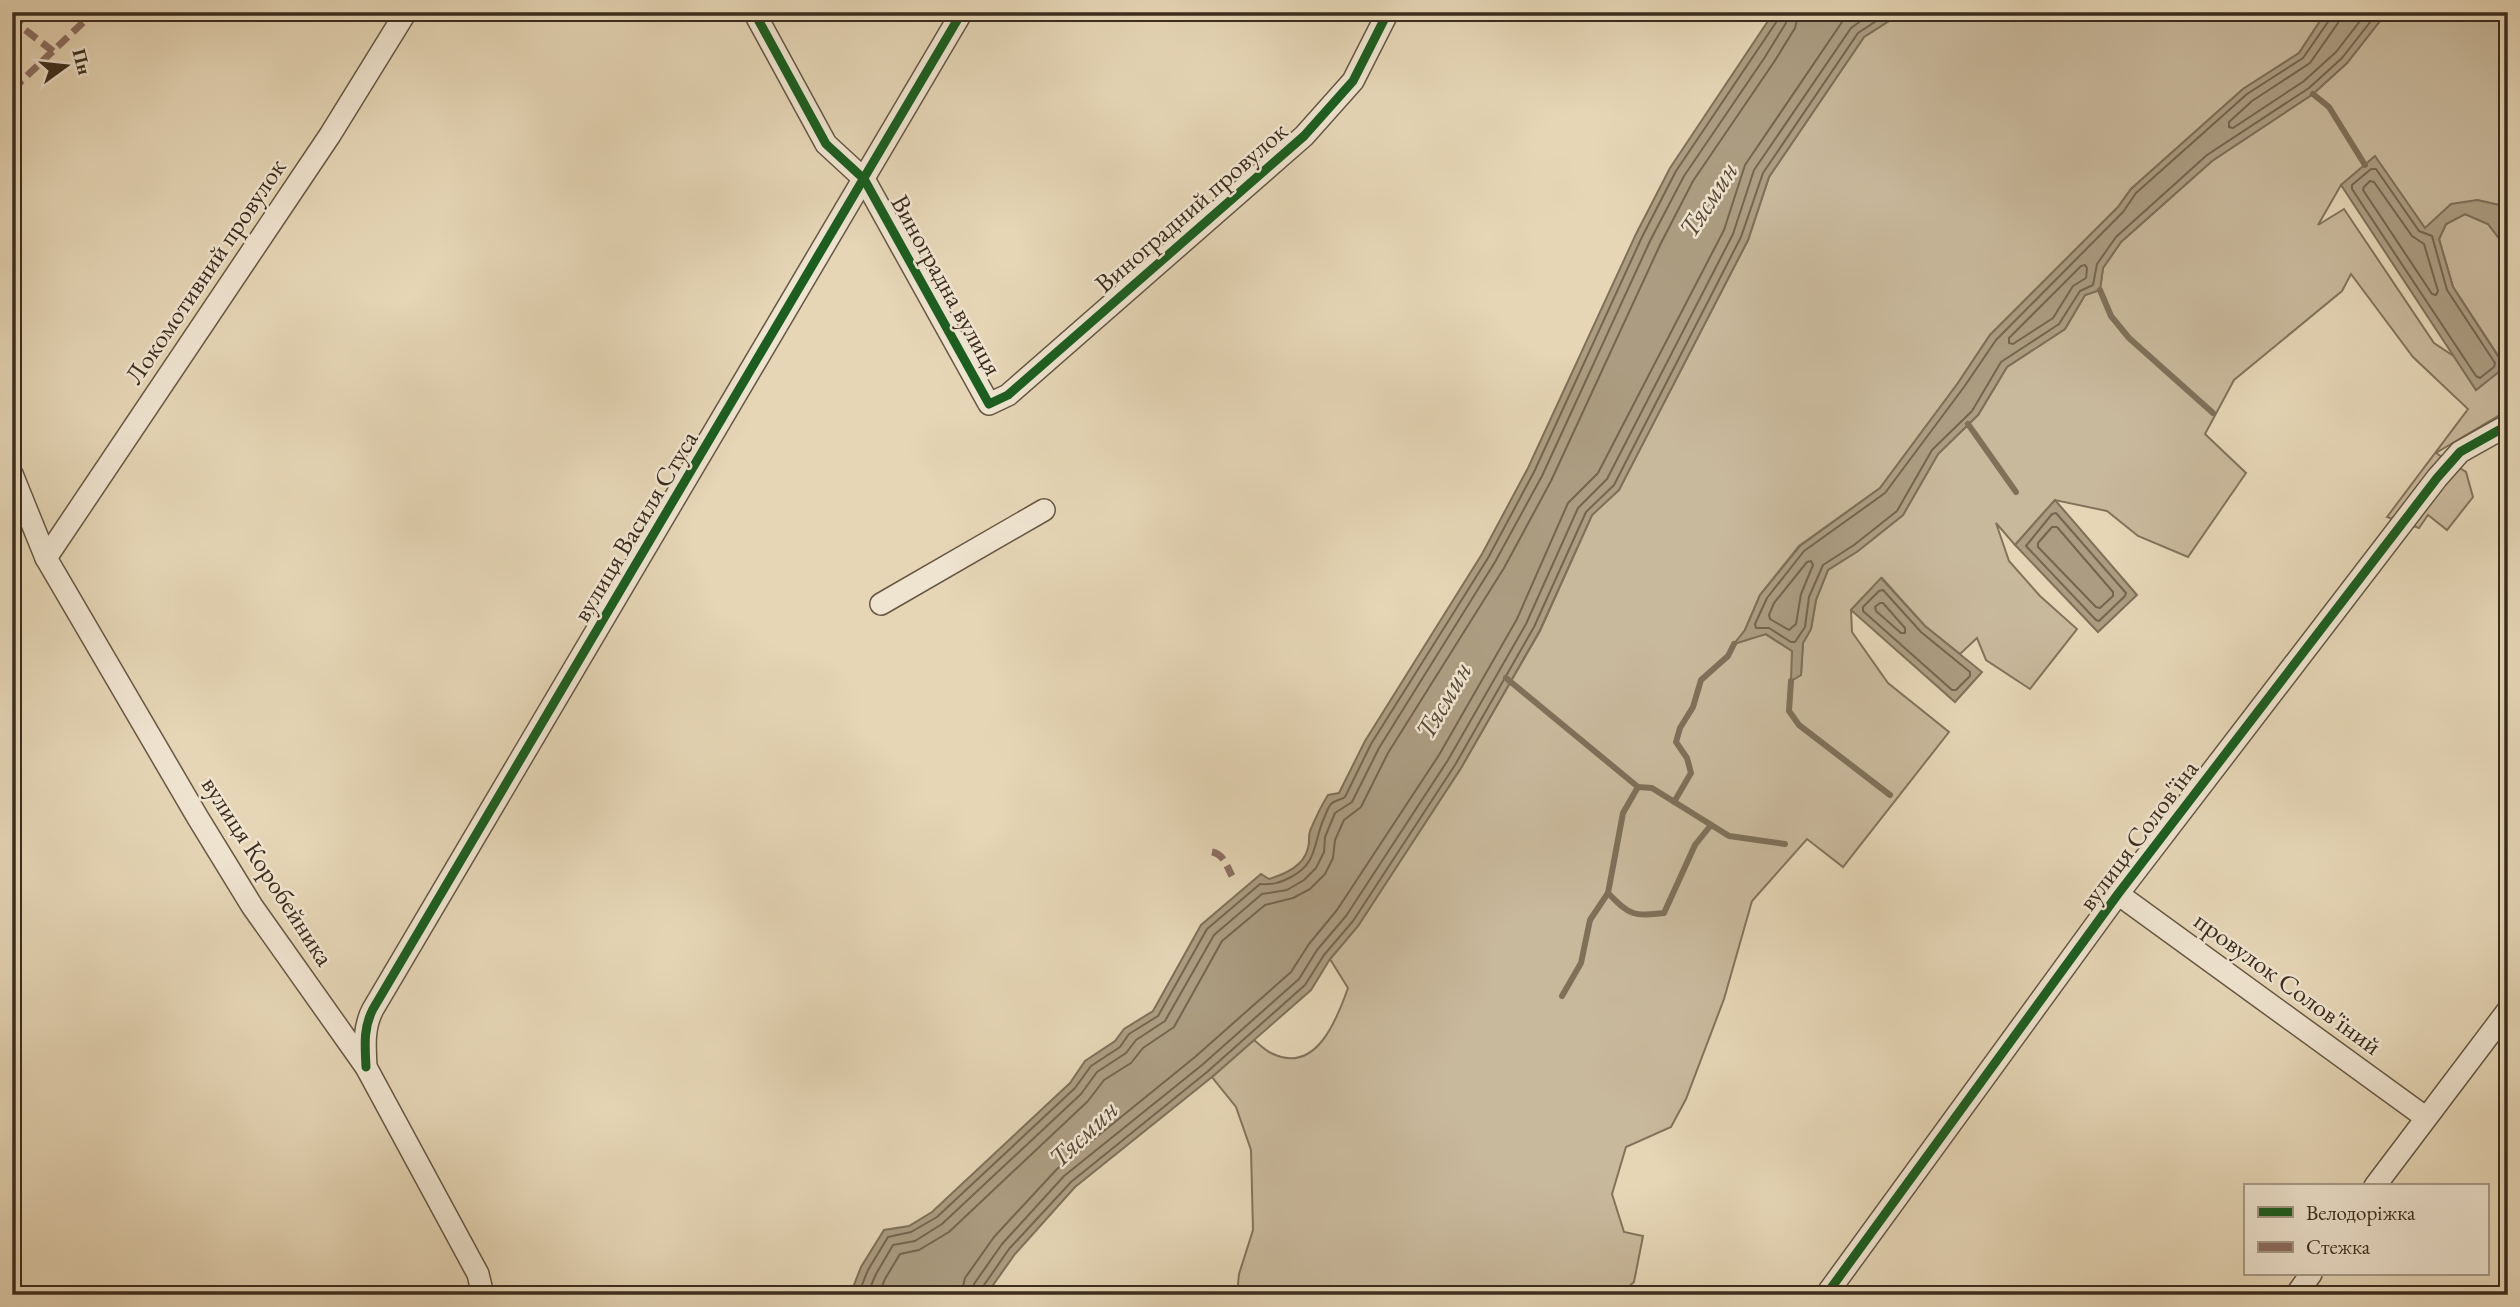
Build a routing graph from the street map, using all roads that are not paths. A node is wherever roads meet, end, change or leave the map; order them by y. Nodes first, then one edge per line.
1 (406, 12) edge
2 (754, 12) edge
3 (962, 12) edge
4 (1388, 12) edge
5 (864, 179) junction
6 (989, 404) joint
7 (2508, 425) edge
8 (12, 474) edge
9 (1044, 510) dead end
10 (46, 558) junction
11 (881, 604) dead end
12 (2118, 894) junction
13 (2508, 1010) edge
14 (2501, 1035) edge
15 (366, 1067) junction
16 (2425, 1117) junction
17 (2376, 1184) edge
18 (2310, 1276) edge
19 (483, 1295) edge
20 (1826, 1295) edge
21 (2296, 1295) edge

1 - 10 street, Локомотивний провулок
2 - 5 street, Виноградна вулиця
3 - 5 street, вулиця Василя Стуса
4 - 6 street, Виноградний провулок
5 - 6 street, Виноградна вулиця
5 - 15 street, вулиця Василя Стуса
7 - 12 street, вулиця Солов'їна
8 - 10 street, вулиця Коробейника
9 - 11 street
10 - 15 street, вулиця Коробейника
12 - 16 street, провулок Солов'їний
12 - 20 street, вулиця Солов'їна
13 - 14 street
14 - 16 street
15 - 19 street, вулиця Коробейника
16 - 17 street
18 - 21 street

